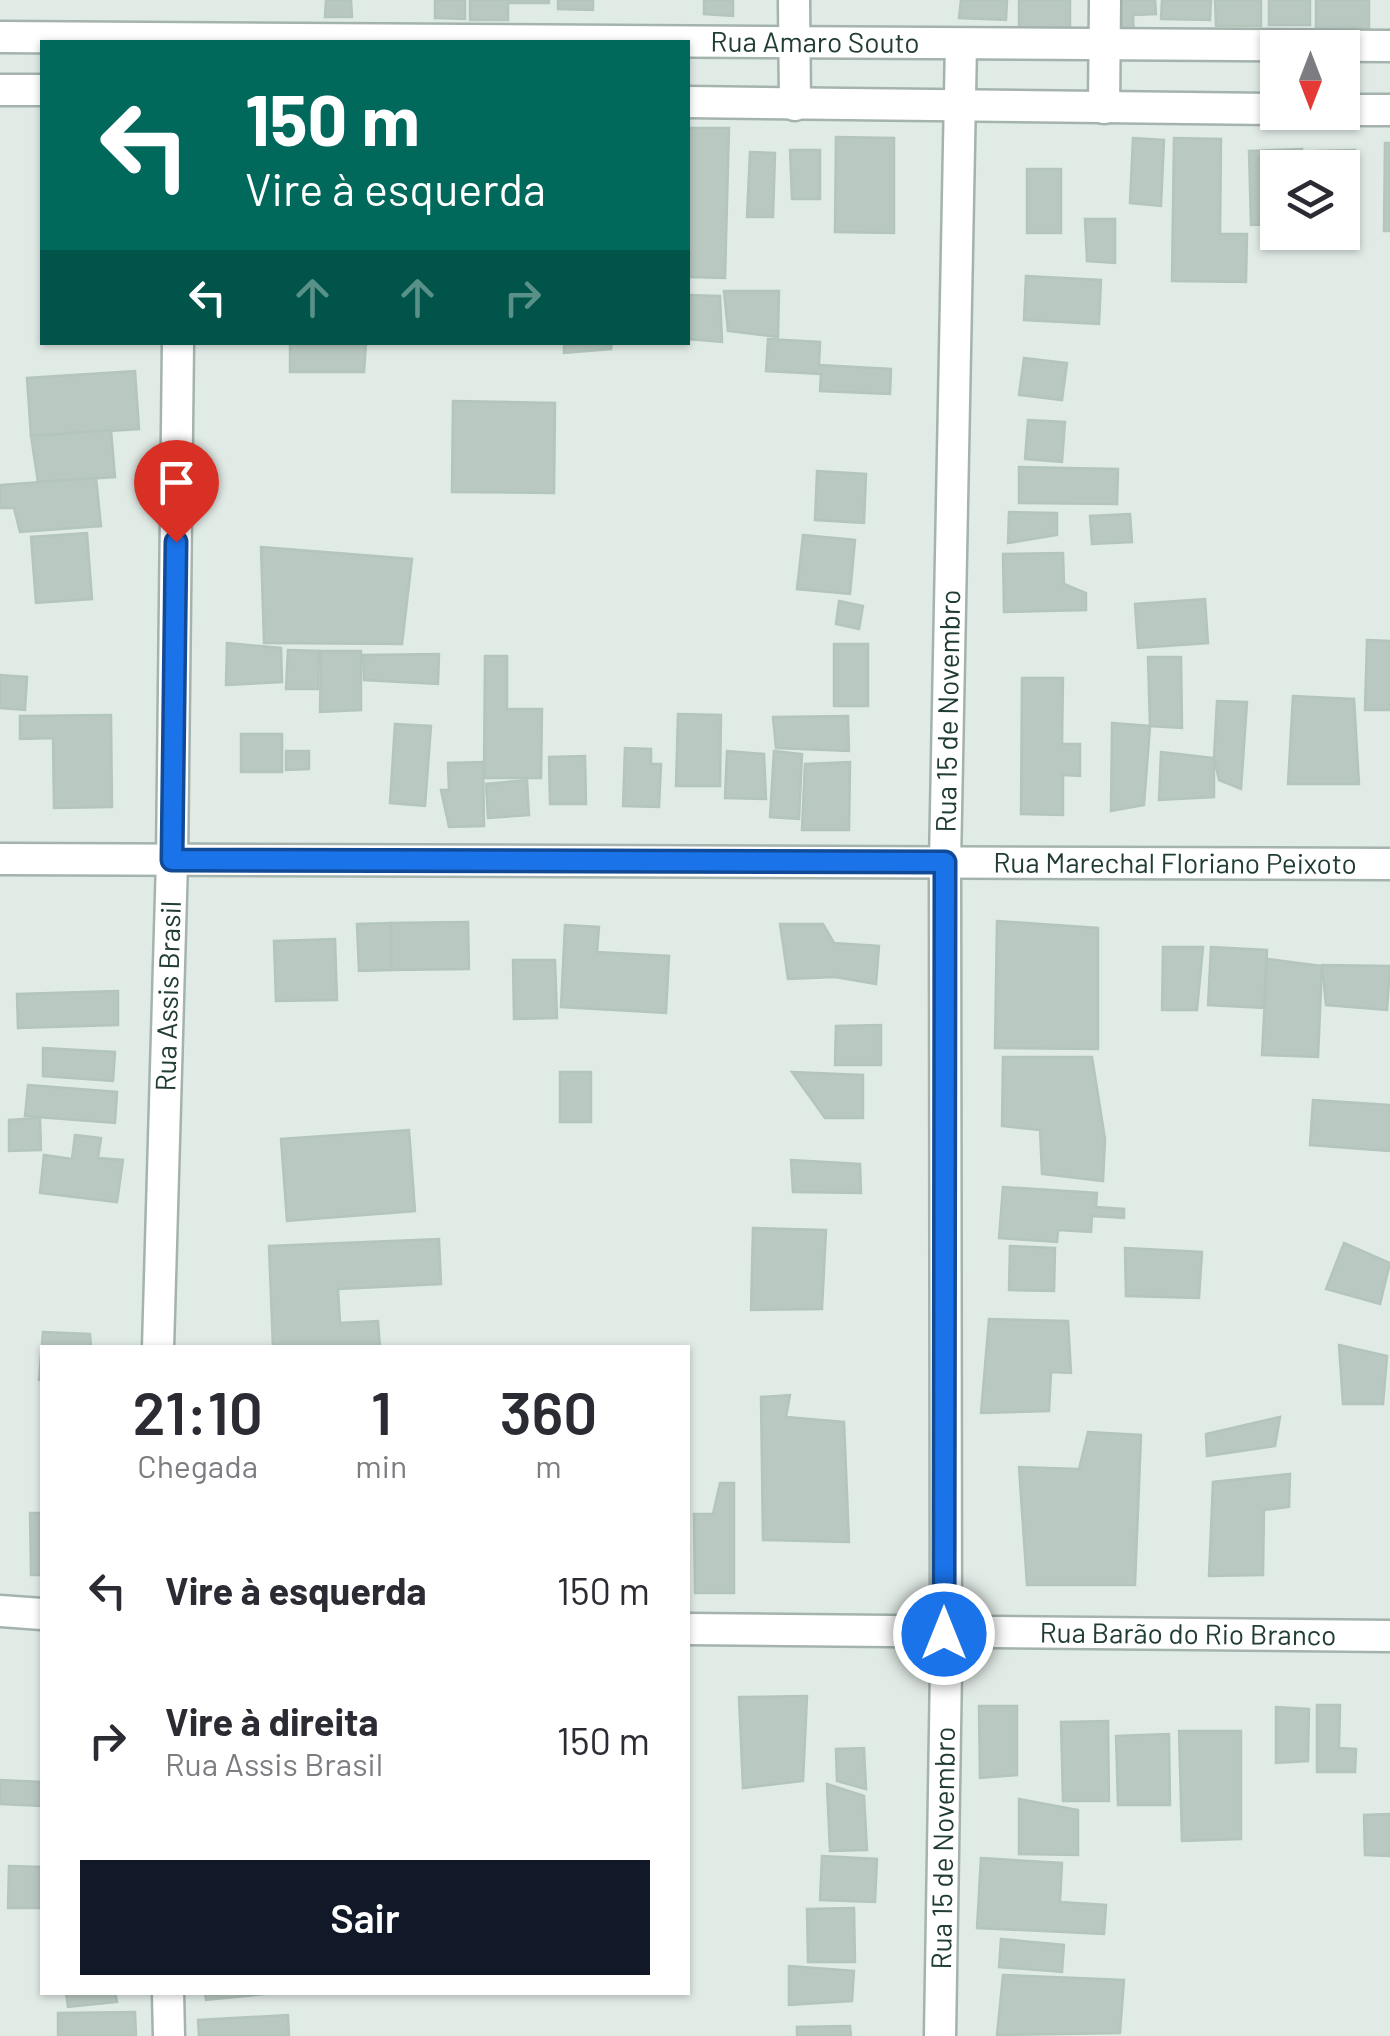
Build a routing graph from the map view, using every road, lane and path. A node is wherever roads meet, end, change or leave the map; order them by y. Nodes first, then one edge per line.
1 (794, 0) edge
2 (1105, 0) edge
3 (0, 37) edge
4 (794, 39) junction
5 (181, 40) edge
6 (961, 44) junction
7 (1105, 46) junction
8 (1390, 46) edge
9 (0, 90) edge
10 (40, 90) edge
11 (690, 102) edge
12 (962, 104) junction
13 (795, 105) junction
14 (1104, 108) junction
15 (1260, 110) edge
16 (1360, 110) edge
17 (1390, 110) edge
18 (178, 345) edge
19 (0, 860) edge
20 (172, 860) junction
21 (945, 862) junction
22 (1390, 864) edge
23 (158, 1345) edge
24 (0, 1612) edge
25 (40, 1614) edge
26 (690, 1630) edge
27 (944, 1634) junction
28 (1390, 1636) edge
29 (168, 1995) edge
30 (170, 2036) edge
31 (940, 2036) edge

1 - 4 street
2 - 7 street
3 - 5 street, Rua Amaro Souto
4 - 5 street, Rua Amaro Souto
4 - 6 street, Rua Amaro Souto
4 - 13 street
6 - 7 street, Rua Amaro Souto
6 - 12 street, Rua 15 de Novembro
7 - 8 street, Rua Amaro Souto
7 - 14 street
9 - 10 street
11 - 13 street
12 - 13 street
12 - 14 street
12 - 21 street, Rua 15 de Novembro
14 - 15 street
16 - 17 street
18 - 20 street, Rua Assis Brasil
19 - 20 street, Rua Marechal Floriano Peixoto
20 - 21 street, Rua Marechal Floriano Peixoto
20 - 23 street, Rua Assis Brasil
21 - 22 street, Rua Marechal Floriano Peixoto
21 - 27 street, Rua 15 de Novembro
24 - 25 street
26 - 27 street, Rua Barão do Rio Branco
27 - 28 street, Rua Barão do Rio Branco
27 - 31 street, Rua 15 de Novembro
29 - 30 street

